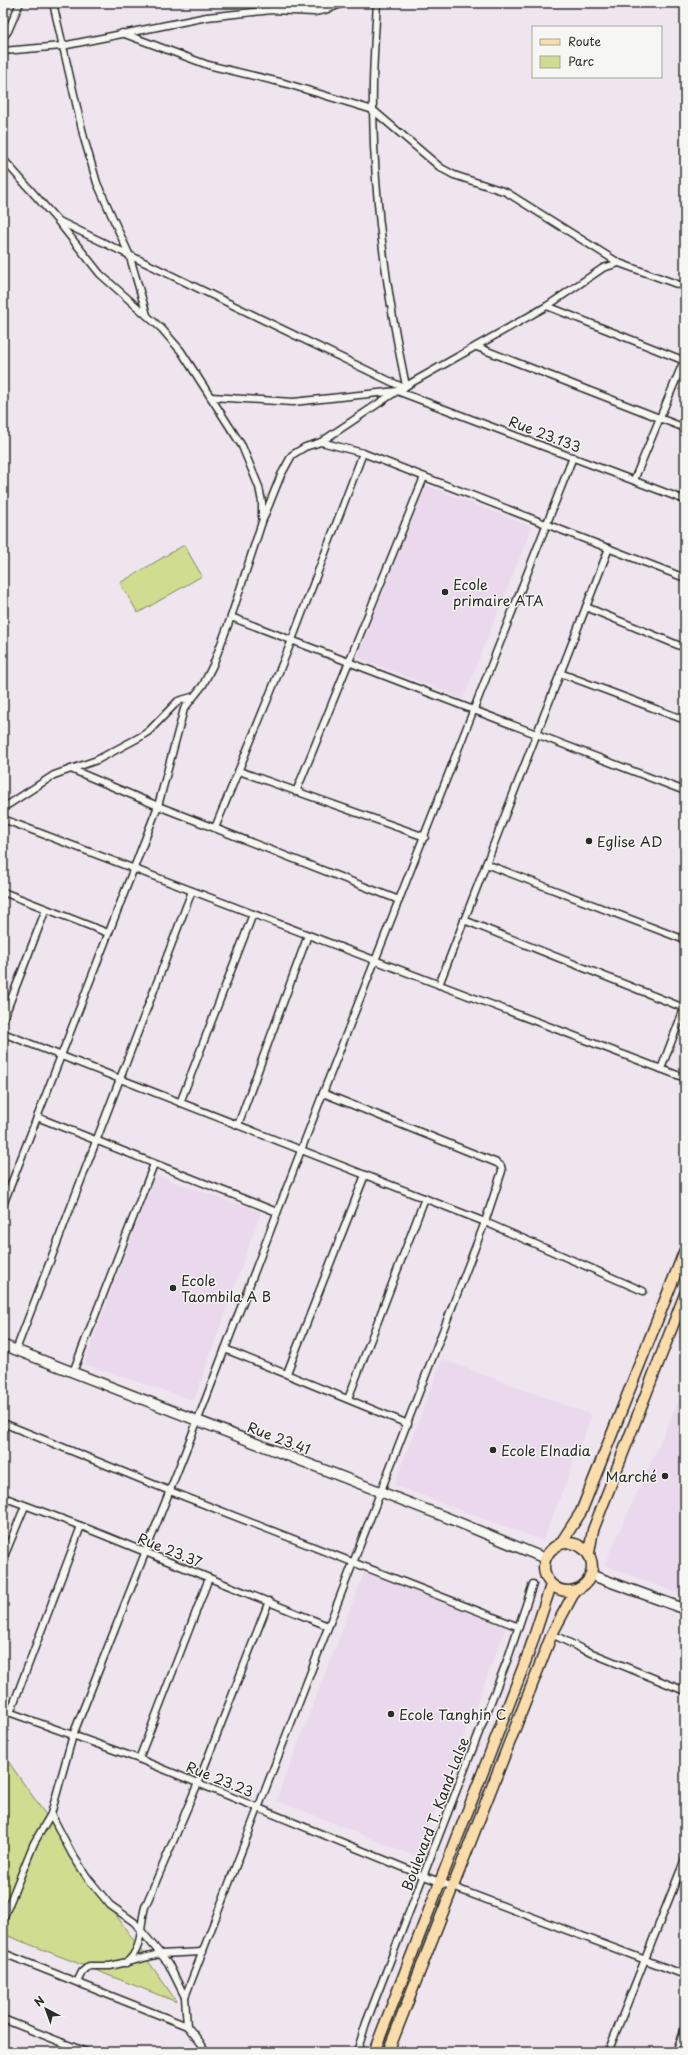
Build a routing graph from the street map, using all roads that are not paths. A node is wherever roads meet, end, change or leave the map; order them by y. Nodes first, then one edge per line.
1 (20, 3) edge
2 (53, 3) edge
3 (344, 3) edge
4 (377, 3) edge
5 (122, 33) junction
6 (3, 37) edge
7 (62, 46) junction
8 (3, 51) edge
9 (373, 110) junction
10 (3, 159) edge
11 (57, 220) junction
12 (128, 254) junction
13 (619, 263) junction
14 (685, 287) edge
15 (547, 306) junction
16 (147, 315) junction
17 (477, 347) junction
18 (685, 360) edge
19 (405, 387) junction
20 (397, 391) junction
21 (211, 396) junction
22 (660, 418) junction
23 (685, 428) edge
24 (321, 442) junction
25 (363, 453) junction
26 (573, 457) junction
27 (424, 477) junction
28 (634, 480) junction
29 (685, 500) edge
30 (262, 522) junction
31 (546, 524) junction
32 (609, 548) junction
33 (685, 578) edge
34 (586, 607) junction
35 (231, 617) junction
36 (292, 640) junction
37 (685, 648) edge
38 (349, 662) junction
39 (560, 672) junction
40 (192, 697) junction
41 (474, 710) junction
42 (685, 720) edge
43 (536, 734) junction
44 (71, 769) junction
45 (239, 771) junction
46 (685, 791) edge
47 (296, 792) junction
48 (158, 806) junction
49 (3, 808) edge
50 (3, 819) edge
51 (215, 828) junction
52 (424, 837) junction
53 (486, 864) junction
54 (134, 869) junction
55 (192, 891) junction
56 (3, 892) edge
57 (400, 900) junction
58 (46, 909) junction
59 (253, 914) junction
60 (464, 920) junction
61 (108, 933) junction
62 (308, 935) junction
63 (685, 940) edge
64 (376, 961) junction
65 (439, 985) junction
66 (685, 1007) edge
67 (3, 1020) edge
68 (3, 1033) edge
69 (61, 1056) junction
70 (661, 1069) junction
71 (685, 1078) edge
72 (120, 1079) junction
73 (323, 1093) junction
74 (180, 1102) junction
75 (37, 1117) junction
76 (238, 1125) junction
77 (97, 1141) junction
78 (301, 1151) junction
79 (154, 1164) junction
80 (365, 1175) junction
81 (425, 1198) junction
82 (3, 1205) edge
83 (277, 1212) junction
84 (485, 1222) junction
85 (685, 1250) edge
86 (643, 1291) dead end
87 (685, 1294) edge
88 (3, 1344) edge
89 (225, 1349) junction
90 (16, 1350) junction
91 (73, 1372) junction
92 (287, 1373) junction
93 (348, 1399) junction
94 (197, 1422) junction
95 (3, 1423) edge
96 (408, 1424) junction
97 (170, 1491) junction
98 (381, 1492) junction
99 (3, 1497) edge
100 (25, 1506) junction
101 (81, 1526) junction
102 (561, 1543) junction
103 (145, 1553) junction
104 (589, 1553) junction
105 (544, 1558) junction
106 (3, 1559) edge
107 (354, 1561) junction
108 (591, 1575) junction
109 (209, 1578) junction
110 (534, 1584) dead end
111 (551, 1585) junction
112 (575, 1591) junction
113 (269, 1601) junction
114 (685, 1609) edge
115 (328, 1626) junction
116 (519, 1627) junction
117 (552, 1634) junction
118 (685, 1691) edge
119 (3, 1710) edge
120 (10, 1712) junction
121 (73, 1735) junction
122 (139, 1759) junction
123 (198, 1783) junction
124 (259, 1808) junction
125 (51, 1814) junction
126 (685, 1859) edge
127 (424, 1876) junction
128 (440, 1882) junction
129 (452, 1887) junction
130 (3, 1918) edge
131 (141, 1930) junction
132 (203, 1952) junction
133 (3, 1953) edge
134 (160, 1954) junction
135 (645, 1961) junction
136 (126, 1963) junction
137 (685, 1975) edge
138 (77, 1982) junction
139 (185, 1997) junction
140 (3, 2019) edge
141 (187, 2026) junction
142 (685, 2029) edge
143 (86, 2052) edge
144 (206, 2052) edge
145 (357, 2052) edge
146 (374, 2052) edge
147 (388, 2052) edge
148 (608, 2052) edge
149 (676, 2052) edge

1 - 6 street
2 - 7 street
3 - 5 street
4 - 9 street
5 - 7 street
5 - 9 street
7 - 8 street
7 - 12 street
9 - 13 street
9 - 19 street
10 - 11 street
11 - 12 street
11 - 16 street
12 - 16 street
12 - 19 street
13 - 14 street
13 - 15 street
15 - 17 street
15 - 18 street
16 - 21 street
17 - 19 street
17 - 22 street
18 - 22 street
19 - 20 street
20 - 21 street
20 - 24 street
20 - 26 street, Rue 23.133
21 - 30 street
22 - 23 street
22 - 28 street
24 - 25 street
24 - 30 street
25 - 27 street
25 - 36 street
26 - 28 street, Rue 23.133
26 - 31 street
27 - 31 street
27 - 38 street
28 - 29 street, Rue 23.133
30 - 35 street
31 - 32 street
31 - 41 street
32 - 33 street
32 - 34 street
34 - 37 street
34 - 39 street
35 - 36 street
35 - 40 street
36 - 38 street
36 - 45 street
38 - 41 street
38 - 47 street
39 - 42 street
39 - 43 street
40 - 44 street
40 - 48 street
41 - 43 street
41 - 52 street
43 - 46 street
43 - 53 street
44 - 48 street
44 - 49 street
45 - 47 street
45 - 51 street
47 - 52 street
48 - 51 street
48 - 54 street
50 - 54 street
51 - 57 street
52 - 57 street
53 - 60 street
53 - 63 street
54 - 55 street
54 - 61 street
55 - 59 street
55 - 72 street
56 - 58 street
57 - 64 street
58 - 61 street
58 - 67 street
59 - 62 street
59 - 74 street
60 - 65 street
60 - 66 street
61 - 69 street
62 - 64 street
62 - 76 street
64 - 65 street
64 - 73 street
65 - 70 street
66 - 70 street
68 - 69 street
69 - 72 street
69 - 75 street
70 - 71 street
72 - 74 street
72 - 77 street
73 - 78 street
73 - 84 street
74 - 76 street
75 - 77 street
75 - 82 street
76 - 78 street
77 - 79 street
77 - 90 street
78 - 80 street
78 - 83 street
79 - 83 street
79 - 91 street
80 - 81 street
80 - 92 street
81 - 84 street
81 - 93 street
83 - 89 street
84 - 86 street
84 - 96 street
85 - 102 main road
87 - 104 main road
88 - 90 street, Rue 23.41
89 - 92 street
89 - 94 street
90 - 91 street, Rue 23.41
91 - 94 street, Rue 23.41
92 - 93 street
93 - 96 street
94 - 97 street
94 - 98 street, Rue 23.41
95 - 97 street
96 - 98 street
97 - 103 street
97 - 107 street
98 - 105 street, Rue 23.41
98 - 107 street
99 - 100 street, Rue 23.37
100 - 101 street, Rue 23.37
100 - 106 street
101 - 103 street, Rue 23.37
101 - 120 street
102 - 104 main road
102 - 105 main road
103 - 109 street, Rue 23.37
103 - 121 street
104 - 108 main road
105 - 111 main road
107 - 115 street
107 - 116 street
108 - 112 main road
108 - 114 street
109 - 113 street, Rue 23.37
109 - 122 street
110 - 116 street, Boulevard T. Kand-Lalse
111 - 112 main road
111 - 128 main road
112 - 117 main road
113 - 115 street, Rue 23.37
113 - 123 street
115 - 124 street
116 - 127 street, Boulevard T. Kand-Lalse
117 - 118 street
117 - 129 main road
119 - 120 street, Rue 23.23
120 - 121 street, Rue 23.23
121 - 122 street, Rue 23.23
121 - 125 street
122 - 123 street, Rue 23.23
123 - 124 street, Rue 23.23
123 - 131 street
124 - 127 street, Rue 23.23
124 - 132 street
125 - 130 street
125 - 131 street
126 - 135 street
127 - 128 street, Rue 23.23
127 - 145 street, Boulevard T. Kand-Lalse
128 - 129 street, Rue 23.23
128 - 146 main road
129 - 135 street, Rue 23.23
129 - 147 main road
131 - 134 street
131 - 136 street
132 - 134 street
132 - 139 street
133 - 138 street
134 - 136 street
134 - 139 street
135 - 137 street
135 - 148 street
136 - 138 street
138 - 141 street
139 - 141 street
140 - 143 street
141 - 144 street
142 - 149 street

